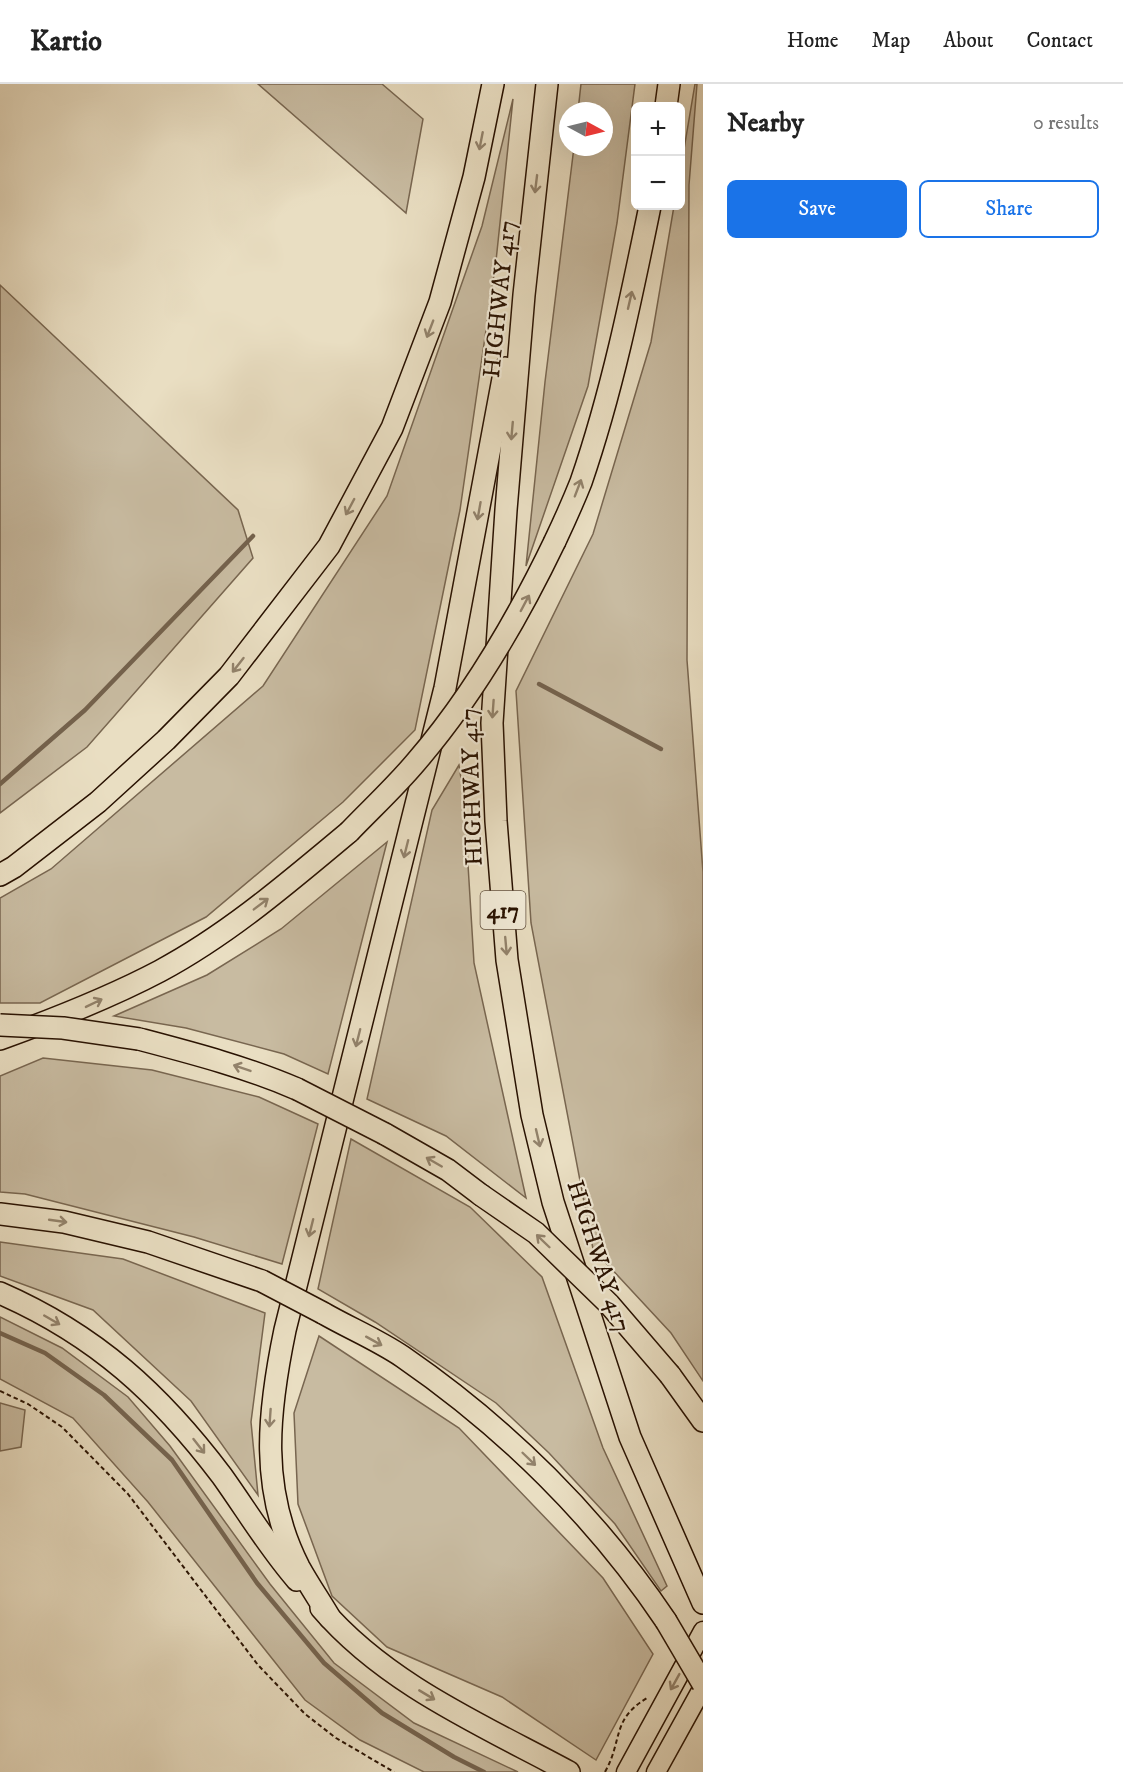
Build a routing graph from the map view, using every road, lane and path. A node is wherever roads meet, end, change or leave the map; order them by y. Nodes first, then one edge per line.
1 (493, 84) edge
2 (547, 84) edge
3 (669, 84) edge
4 (667, 102) edge
5 (649, 210) edge
6 (531, 226) junction
7 (0, 876) edge
8 (0, 1025) edge
9 (0, 1039) edge
10 (0, 1214) edge
11 (0, 1293) edge
12 (0, 1391) edge
13 (703, 1421) edge
14 (703, 1603) edge
15 (330, 1618) junction
16 (703, 1631) edge
17 (703, 1685) edge
18 (613, 1757) dead end
19 (394, 1772) edge
20 (569, 1772) edge
21 (605, 1772) edge
22 (626, 1772) edge
23 (656, 1772) edge

1 -> 7 highway
2 -> 6 highway, HIGHWAY 417 / 417
3 - 4 highway
9 -> 5 highway, bridge
6 -> 14 highway, HIGHWAY 417 / 417
6 -> 15 highway
13 -> 8 highway, bridge
10 -> 17 highway, bridge
11 -> 15 highway
12 - 19 path
15 -> 20 highway
16 -> 22 main road
17 - 23 main road
18 - 21 path

